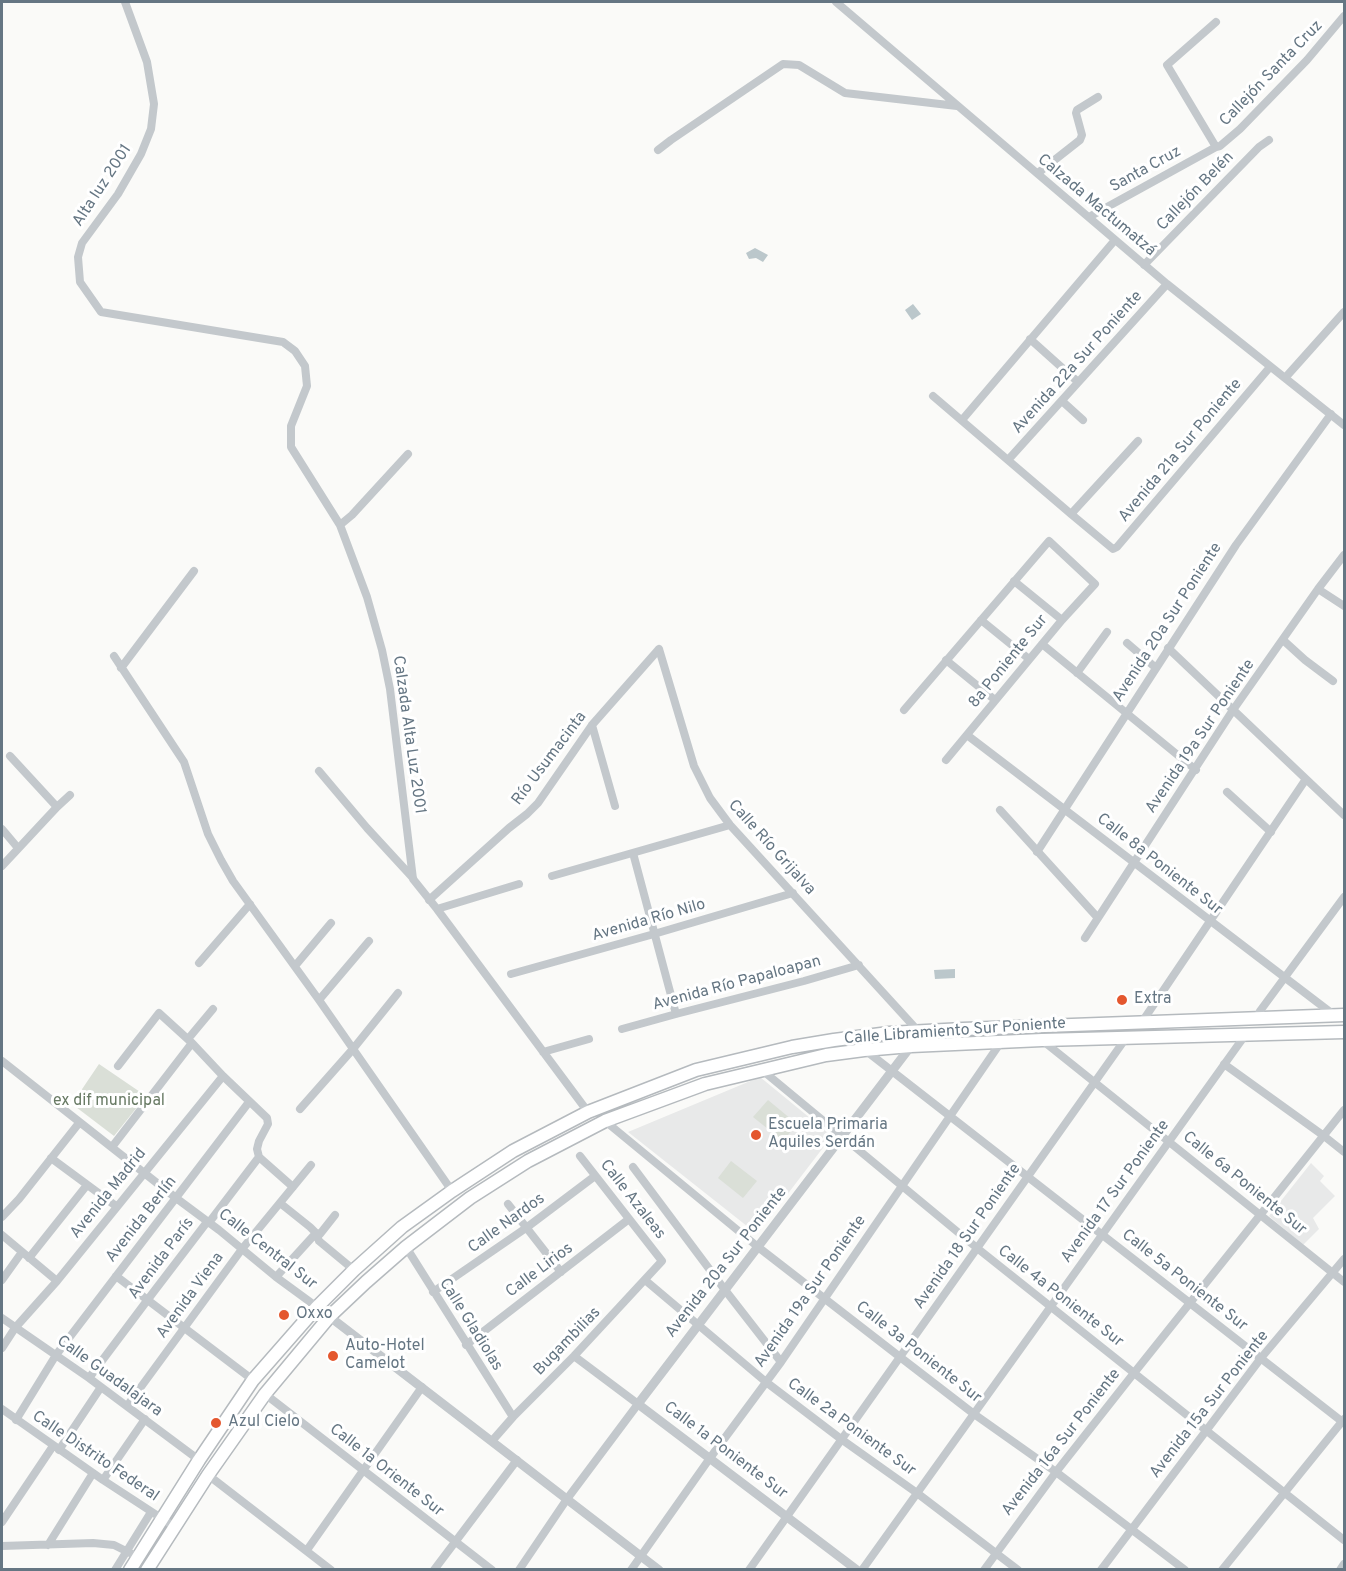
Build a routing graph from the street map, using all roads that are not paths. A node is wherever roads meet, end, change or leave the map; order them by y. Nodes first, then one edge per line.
1 (125, 2) edge
2 (836, 2) edge
3 (1344, 16) edge
4 (1216, 22) dead end
5 (1098, 97) dead end
6 (958, 106) junction
7 (1269, 140) dead end
8 (1216, 147) junction
9 (658, 150) dead end
10 (1038, 173) junction
11 (1089, 217) junction
12 (1115, 240) junction
13 (1144, 264) junction
14 (1167, 284) junction
15 (101, 312) joint
16 (1344, 312) edge
17 (1337, 320) junction
18 (1344, 327) edge
19 (1030, 339) junction
20 (1270, 367) junction
21 (1285, 378) junction
22 (1078, 382) junction
23 (933, 396) dead end
24 (1062, 401) junction
25 (1330, 414) junction
26 (962, 420) junction
27 (1083, 420) dead end
28 (1344, 425) edge
29 (1138, 441) dead end
30 (408, 454) dead end
31 (1008, 460) junction
32 (1071, 514) junction
33 (340, 525) junction
34 (1344, 555) edge
35 (194, 571) dead end
36 (1014, 581) junction
37 (1318, 589) junction
38 (1344, 606) edge
39 (981, 620) junction
40 (1062, 620) junction
41 (1107, 632) dead end
42 (1283, 640) junction
43 (1127, 643) dead end
44 (1042, 644) junction
45 (1168, 648) junction
46 (659, 650) joint
47 (114, 656) dead end
48 (1029, 659) junction
49 (946, 660) junction
50 (121, 668) junction
51 (1156, 668) junction
52 (1077, 673) junction
53 (1333, 681) dead end
54 (995, 700) junction
55 (904, 710) dead end
56 (1233, 711) junction
57 (1127, 712) junction
58 (592, 725) junction
59 (967, 735) junction
60 (10, 756) dead end
61 (946, 760) dead end
62 (1196, 770) junction
63 (319, 771) dead end
64 (1306, 779) junction
65 (1227, 792) dead end
66 (70, 795) dead end
67 (615, 806) dead end
68 (57, 807) junction
69 (1065, 809) junction
70 (1000, 810) dead end
71 (1344, 815) edge
72 (730, 825) junction
73 (2, 829) edge
74 (1271, 832) junction
75 (18, 848) junction
76 (1037, 852) junction
77 (633, 854) junction
78 (1134, 863) junction
79 (2, 866) edge
80 (552, 876) dead end
81 (413, 879) junction
82 (519, 884) dead end
83 (793, 892) junction
84 (1344, 897) edge
85 (429, 900) junction
86 (250, 904) junction
87 (437, 909) junction
88 (1098, 918) junction
89 (1211, 922) junction
90 (331, 923) dead end
91 (654, 934) junction
92 (1085, 938) dead end
93 (369, 941) dead end
94 (199, 963) dead end
95 (859, 964) junction
96 (295, 966) junction
97 (511, 974) dead end
98 (1285, 977) junction
99 (398, 993) dead end
100 (319, 1000) junction
101 (213, 1009) dead end
102 (676, 1014) junction
103 (1340, 1015) edge
104 (1258, 1017) junction
105 (1142, 1022) junction
106 (622, 1029) dead end
107 (919, 1032) junction
108 (1344, 1032) edge
109 (1246, 1034) junction
110 (1126, 1038) junction
111 (590, 1039) dead end
112 (1042, 1040) junction
113 (190, 1041) junction
114 (1001, 1042) junction
115 (911, 1046) junction
116 (353, 1049) junction
117 (864, 1050) junction
118 (543, 1052) junction
119 (2, 1061) edge
120 (1224, 1064) junction
121 (118, 1066) dead end
122 (762, 1070) junction
123 (892, 1071) junction
124 (223, 1076) junction
125 (1094, 1082) junction
126 (249, 1102) junction
127 (300, 1108) dead end
128 (1344, 1110) edge
129 (588, 1112) junction
130 (950, 1116) junction
131 (605, 1121) junction
132 (80, 1123) junction
133 (843, 1136) junction
134 (1324, 1136) junction
135 (1169, 1141) junction
136 (112, 1147) junction
137 (1344, 1152) edge
138 (580, 1156) dead end
139 (259, 1157) junction
140 (51, 1158) junction
141 (311, 1165) dead end
142 (633, 1167) dead end
143 (144, 1172) junction
144 (595, 1176) junction
145 (1028, 1177) junction
146 (87, 1185) junction
147 (293, 1186) junction
148 (901, 1186) junction
149 (452, 1191) junction
150 (176, 1198) junction
151 (280, 1203) junction
152 (508, 1204) dead end
153 (116, 1206) junction
154 (335, 1215) dead end
155 (1261, 1215) junction
156 (2, 1216) edge
157 (629, 1218) junction
158 (207, 1222) junction
159 (526, 1228) junction
160 (315, 1233) junction
161 (2, 1235) edge
162 (1102, 1235) junction
163 (406, 1247) junction
164 (758, 1247) junction
165 (977, 1248) junction
166 (242, 1249) junction
167 (25, 1255) junction
168 (1344, 1259) edge
169 (662, 1261) joint
170 (354, 1270) junction
171 (561, 1272) junction
172 (1333, 1273) junction
173 (116, 1276) junction
174 (276, 1277) junction
175 (2, 1280) edge
176 (645, 1280) junction
177 (57, 1281) junction
178 (1344, 1282) edge
179 (725, 1290) junction
180 (433, 1292) junction
181 (824, 1298) junction
182 (148, 1300) junction
183 (1190, 1303) junction
184 (317, 1307) junction
185 (1050, 1307) junction
186 (330, 1316) junction
187 (2, 1318) edge
188 (698, 1325) junction
189 (15, 1328) junction
190 (184, 1329) junction
191 (466, 1345) junction
192 (2, 1348) edge
193 (56, 1355) junction
194 (574, 1356) junction
195 (900, 1357) junction
196 (1261, 1358) junction
197 (781, 1362) junction
198 (1134, 1373) junction
199 (89, 1378) junction
200 (253, 1380) junction
201 (766, 1382) junction
202 (101, 1387) junction
203 (422, 1387) junction
204 (265, 1394) junction
205 (638, 1404) junction
206 (127, 1406) junction
207 (3, 1413) edge
208 (974, 1414) junction
209 (513, 1417) junction
210 (145, 1419) junction
211 (16, 1420) junction
212 (1344, 1421) edge
213 (1206, 1430) junction
214 (841, 1439) junction
215 (492, 1441) junction
216 (56, 1448) junction
217 (710, 1458) junction
218 (199, 1460) junction
219 (517, 1460) junction
220 (363, 1470) junction
221 (1056, 1472) junction
222 (93, 1473) junction
223 (208, 1475) junction
224 (103, 1480) junction
225 (1284, 1492) junction
226 (917, 1493) junction
227 (567, 1499) junction
228 (156, 1515) junction
229 (786, 1516) junction
230 (2, 1522) edge
231 (175, 1527) junction
232 (1132, 1530) junction
233 (1344, 1540) edge
234 (456, 1542) junction
235 (48, 1545) junction
236 (2, 1546) edge
237 (126, 1550) junction
238 (307, 1550) junction
239 (996, 1552) junction
240 (641, 1556) junction
241 (138, 1557) junction
242 (1344, 1564) edge
243 (119, 1568) edge
244 (326, 1568) edge
245 (130, 1569) edge
246 (150, 1569) edge
247 (434, 1569) edge
248 (492, 1569) edge
249 (519, 1569) edge
250 (631, 1569) edge
251 (659, 1569) edge
252 (749, 1569) edge
253 (857, 1569) edge
254 (862, 1569) edge
255 (984, 1569) edge
256 (1018, 1569) edge
257 (1101, 1569) edge
258 (1185, 1569) edge
259 (1222, 1569) edge
260 (1340, 1569) edge

1 - 15 street, Alta luz 2001
2 - 6 street, Calzada Mactumatzá
3 - 8 street, Callejón Santa Cruz
4 - 8 street
5 - 10 street
6 - 9 street
6 - 10 street, Calzada Mactumatzá
7 - 13 street, Callejón Belén
8 - 11 street, Santa Cruz
10 - 11 street, Calzada Mactumatzá
11 - 12 street, Calzada Mactumatzá
12 - 13 street, Calzada Mactumatzá
12 - 19 street
13 - 14 street, Calzada Mactumatzá
14 - 20 street, Calzada Mactumatzá
14 - 22 street, Avenida 22a Sur Poniente
15 - 33 street, Calzada Alta Luz 2001
16 - 17 street
17 - 18 street
17 - 21 street
19 - 22 street
19 - 26 street
20 - 21 street, Calzada Mactumatzá
20 - 32 street, Avenida 21a Sur Poniente
21 - 25 street, Calzada Mactumatzá
22 - 24 street, Avenida 22a Sur Poniente
23 - 26 street
24 - 27 street
24 - 31 street, Avenida 22a Sur Poniente
25 - 28 street, Calzada Mactumatzá
25 - 45 street, Avenida 20a Sur Poniente
26 - 31 street
29 - 32 street
30 - 33 street
31 - 32 street
33 - 81 street, Calzada Alta Luz 2001
34 - 37 street, Avenida 19a Sur Poniente
35 - 50 street
36 - 39 street
36 - 40 street
36 - 40 street, 8a Poniente Sur
37 - 38 street
37 - 42 street, Avenida 19a Sur Poniente
39 - 48 street
39 - 49 street
40 - 44 street, 8a Poniente Sur
41 - 52 street
42 - 53 street
42 - 56 street, Avenida 19a Sur Poniente
43 - 51 street
44 - 48 street, 8a Poniente Sur
44 - 52 street
45 - 51 street, Avenida 20a Sur Poniente
45 - 56 street
46 - 58 street, Río Usumacinta
46 - 72 street, Calle Río Grijalva
47 - 50 street
48 - 54 street, 8a Poniente Sur
49 - 54 street
49 - 55 street
50 - 86 street
51 - 57 street, Avenida 20a Sur Poniente
52 - 57 street
54 - 59 street, 8a Poniente Sur
56 - 62 street, Avenida 19a Sur Poniente
56 - 64 street
57 - 62 street
57 - 69 street, Avenida 20a Sur Poniente
58 - 67 street
58 - 85 street, Río Usumacinta
59 - 61 street, 8a Poniente Sur
59 - 69 street, Calle 8a Poniente Sur
60 - 68 street
62 - 78 street, Avenida 19a Sur Poniente
63 - 81 street
64 - 71 street
64 - 74 street
65 - 74 street
66 - 68 street
68 - 75 street
69 - 76 street, Avenida 20a Sur Poniente
69 - 78 street, Calle 8a Poniente Sur
70 - 76 street
72 - 77 street
72 - 83 street, Calle Río Grijalva
73 - 75 street
74 - 89 street
75 - 79 street
76 - 88 street
77 - 80 street
77 - 91 street
78 - 88 street, Avenida 19a Sur Poniente
78 - 89 street, Calle 8a Poniente Sur
81 - 85 street
82 - 87 street
83 - 91 street, Avenida Río Nilo
83 - 95 street, Calle Río Grijalva
84 - 98 street
85 - 87 street
86 - 94 street
86 - 96 street
87 - 118 street
88 - 92 street, Avenida 19a Sur Poniente
89 - 98 street, Calle 8a Poniente Sur
89 - 105 street
90 - 96 street
91 - 97 street, Avenida Río Nilo
91 - 102 street
93 - 100 street
95 - 102 street, Avenida Río Papaloapan
95 - 107 street, Calle Río Grijalva
96 - 100 street
98 - 103 street, Calle 8a Poniente Sur
98 - 104 street
99 - 116 street
100 - 116 street
101 - 113 street
102 - 106 street, Avenida Río Papaloapan
103 - 104 main road, Calle Libramiento Sur Poniente
104 - 105 main road, Calle Libramiento Sur Poniente
105 - 107 main road, Calle Libramiento Sur Poniente
107 - 129 main road, Calle Libramiento Sur Poniente
108 - 109 main road, Calle Libramiento Sur Poniente
109 - 110 main road, Calle Libramiento Sur Poniente
109 - 120 street, Avenida 17 Sur Poniente
110 - 112 main road, Calle Libramiento Sur Poniente
110 - 125 street, Avenida 18 Sur Poniente
111 - 118 street
112 - 114 main road, Calle Libramiento Sur Poniente
112 - 125 street, Calle 6a Poniente Sur
113 - 121 street
113 - 124 street
113 - 136 street
114 - 115 main road, Calle Libramiento Sur Poniente
114 - 130 street, Avenida 19a Sur Poniente
115 - 117 main road, Calle Libramiento Sur Poniente
115 - 123 street, Avenida 20a Sur Poniente
116 - 127 street
116 - 149 street
117 - 122 main road, Calle Libramiento Sur Poniente
117 - 123 street, Calle 5a Poniente Sur
118 - 129 street
119 - 132 street, Calle Central Sur
120 - 134 street
120 - 135 street, Avenida 17 Sur Poniente
122 - 131 main road, Calle Libramiento Sur Poniente
122 - 133 street, Calle 4a Poniente Sur
123 - 130 street, Calle 5a Poniente Sur
123 - 133 street, Avenida 20a Sur Poniente
124 - 126 street
124 - 143 street, Avenida Madrid
125 - 135 street, Calle 6a Poniente Sur
125 - 145 street, Avenida 18 Sur Poniente
126 - 139 street
126 - 150 street, Avenida Berlín
128 - 134 street, Avenida 16a Sur Poniente
129 - 149 main road, Calle Libramiento Sur Poniente
130 - 145 street, Calle 5a Poniente Sur
130 - 148 street, Avenida 19a Sur Poniente
131 - 163 main road, Calle Libramiento Sur Poniente
131 - 164 street, Calle 3a Poniente Sur
132 - 136 street, Calle Central Sur
132 - 140 street
133 - 148 street, Calle 4a Poniente Sur
133 - 164 street, Avenida 20a Sur Poniente
134 - 137 street
134 - 155 street, Avenida 16a Sur Poniente
135 - 155 street, Calle 6a Poniente Sur
135 - 162 street, Avenida 17 Sur Poniente
136 - 143 street, Calle Central Sur
138 - 144 street, Calle Azaleas
139 - 147 street
139 - 158 street, Avenida París
140 - 146 street
140 - 156 street
141 - 147 street, Avenida Viena
142 - 179 street
143 - 150 street, Calle Central Sur
143 - 153 street, Avenida Madrid
144 - 157 street, Calle Azaleas
144 - 159 street, Calle Nardos
145 - 162 street, Calle 5a Poniente Sur
145 - 165 street, Avenida 18 Sur Poniente
146 - 153 street
146 - 167 street
147 - 151 street, Avenida Viena
148 - 165 street, Calle 4a Poniente Sur
148 - 181 street, Avenida 19a Sur Poniente
149 - 170 main road, Calle Libramiento Sur Poniente
150 - 158 street, Calle Central Sur
150 - 173 street, Avenida Berlín
151 - 160 street
151 - 166 street, Avenida Viena
152 - 159 street
153 - 177 street, Avenida Madrid
154 - 160 street
155 - 172 street, Calle 6a Poniente Sur
155 - 183 street, Avenida 16a Sur Poniente
157 - 169 street, Calle Azaleas
157 - 171 street, Calle Lirios
158 - 166 street, Calle Central Sur
158 - 182 street, Avenida París
159 - 171 street
159 - 180 street, Calle Nardos
160 - 170 street
160 - 174 street
161 - 167 street
162 - 183 street, Calle 5a Poniente Sur
162 - 185 street, Avenida 17 Sur Poniente
163 - 180 street, Calle Gladiolas
163 - 186 main road, Calle Libramiento Sur Poniente
164 - 179 street, Avenida 20a Sur Poniente
164 - 181 street, Calle 3a Poniente Sur
165 - 185 street, Calle 4a Poniente Sur
165 - 195 street, Avenida 18 Sur Poniente
166 - 174 street, Calle Central Sur
166 - 190 street, Avenida Viena
167 - 175 street
167 - 177 street
168 - 172 street, Avenida 15a Sur Poniente
169 - 176 street, Bugambilias
170 - 184 main road, Calle Libramiento Sur Poniente
171 - 191 street, Calle Lirios
172 - 178 street, Calle 6a Poniente Sur
172 - 196 street, Avenida 15a Sur Poniente
173 - 182 street
173 - 193 street, Avenida Berlín
174 - 184 street, Calle Central Sur
176 - 188 street, Calle 2a Poniente Sur
176 - 194 street, Bugambilias
177 - 189 street, Avenida Madrid
179 - 188 street, Avenida 20a Sur Poniente
179 - 197 street
180 - 191 street, Calle Gladiolas
181 - 195 street, Calle 3a Poniente Sur
181 - 197 street, Avenida 19a Sur Poniente
182 - 190 street
182 - 199 street, Avenida París
183 - 196 street, Calle 5a Poniente Sur
183 - 198 street, Avenida 16a Sur Poniente
184 - 186 street, Calle Central Sur
184 - 200 main road, Calle Libramiento Sur Poniente
185 - 198 street, Calle 4a Poniente Sur
185 - 208 street, Avenida 17 Sur Poniente
186 - 203 street, Calle Central Sur
186 - 204 main road, Calle Libramiento Sur Poniente
187 - 189 street, Calle Guadalajara
188 - 201 street, Calle 2a Poniente Sur
188 - 205 street, Avenida 20a Sur Poniente
189 - 192 street, Avenida Madrid
189 - 193 street, Calle Guadalajara
190 - 200 street
190 - 206 street, Avenida Viena
191 - 209 street, Calle Gladiolas
193 - 199 street, Calle Guadalajara
193 - 211 street, Avenida Berlín
194 - 205 street, Calle 1a Poniente Sur
194 - 209 street, Bugambilias
195 - 208 street, Calle 3a Poniente Sur
195 - 214 street, Avenida 18 Sur Poniente
196 - 212 street, Calle 5a Poniente Sur
196 - 213 street, Avenida 15a Sur Poniente
197 - 201 street, Avenida 19a Sur Poniente
198 - 213 street, Calle 4a Poniente Sur
198 - 221 street, Avenida 16a Sur Poniente
199 - 202 street, Calle Guadalajara
200 - 218 main road, Calle Libramiento Sur Poniente
201 - 214 street, Calle 2a Poniente Sur
201 - 217 street, Avenida 19a Sur Poniente
202 - 206 street, Calle Guadalajara
202 - 216 street
203 - 215 street, Calle Central Sur
203 - 220 street
204 - 220 street, Calle 1a Oriente Sur
204 - 223 main road, Calle Libramiento Sur Poniente
205 - 217 street, Calle 1a Poniente Sur
205 - 227 street, Avenida 20a Sur Poniente
206 - 210 street, Calle Guadalajara
207 - 211 street, Calle Distrito Federal
208 - 221 street, Calle 3a Poniente Sur
208 - 226 street, Avenida 17 Sur Poniente
209 - 215 street, Bugambilias
210 - 218 street, Calle Guadalajara
210 - 224 street
211 - 216 street, Calle Distrito Federal
212 - 225 street
213 - 225 street, Calle 4a Poniente Sur
213 - 232 street, Avenida 15a Sur Poniente
214 - 226 street, Calle 2a Poniente Sur
214 - 229 street, Avenida 18 Sur Poniente
215 - 219 street, Calle Central Sur
216 - 222 street, Calle Distrito Federal
216 - 230 street
217 - 229 street, Calle 1a Poniente Sur
217 - 240 street, Avenida 19a Sur Poniente
218 - 228 main road, Calle Libramiento Sur Poniente
219 - 227 street, Calle Central Sur
219 - 234 street
220 - 234 street, Calle 1a Oriente Sur
220 - 238 street
221 - 232 street, Calle 3a Poniente Sur
221 - 239 street, Avenida 16a Sur Poniente
222 - 224 street, Calle Distrito Federal
222 - 235 street
223 - 231 main road, Calle Libramiento Sur Poniente
223 - 238 street
224 - 228 street, Calle Distrito Federal
225 - 233 street, Calle 4a Poniente Sur
225 - 259 street
226 - 239 street, Calle 2a Poniente Sur
226 - 254 street, Avenida 17 Sur Poniente
227 - 240 street, Calle Central Sur
227 - 249 street, Avenida 20a Sur Poniente
228 - 231 street, Calle Distrito Federal
228 - 237 street
228 - 241 main road, Calle Libramiento Sur Poniente
229 - 252 street, Avenida 18 Sur Poniente
229 - 253 street, Calle 1a Poniente Sur
231 - 246 main road, Calle Libramiento Sur Poniente
232 - 257 street, Avenida 15a Sur Poniente
232 - 258 street, Calle 3a Poniente Sur
234 - 247 street
234 - 248 street, Calle 1a Oriente Sur
235 - 236 street
235 - 237 street
237 - 241 street
237 - 243 street
238 - 244 street
239 - 255 street, Avenida 16a Sur Poniente
239 - 256 street, Calle 2a Poniente Sur
240 - 250 street, Avenida 19a Sur Poniente
240 - 251 street, Calle Central Sur
241 - 245 main road, Calle Libramiento Sur Poniente
242 - 260 street

